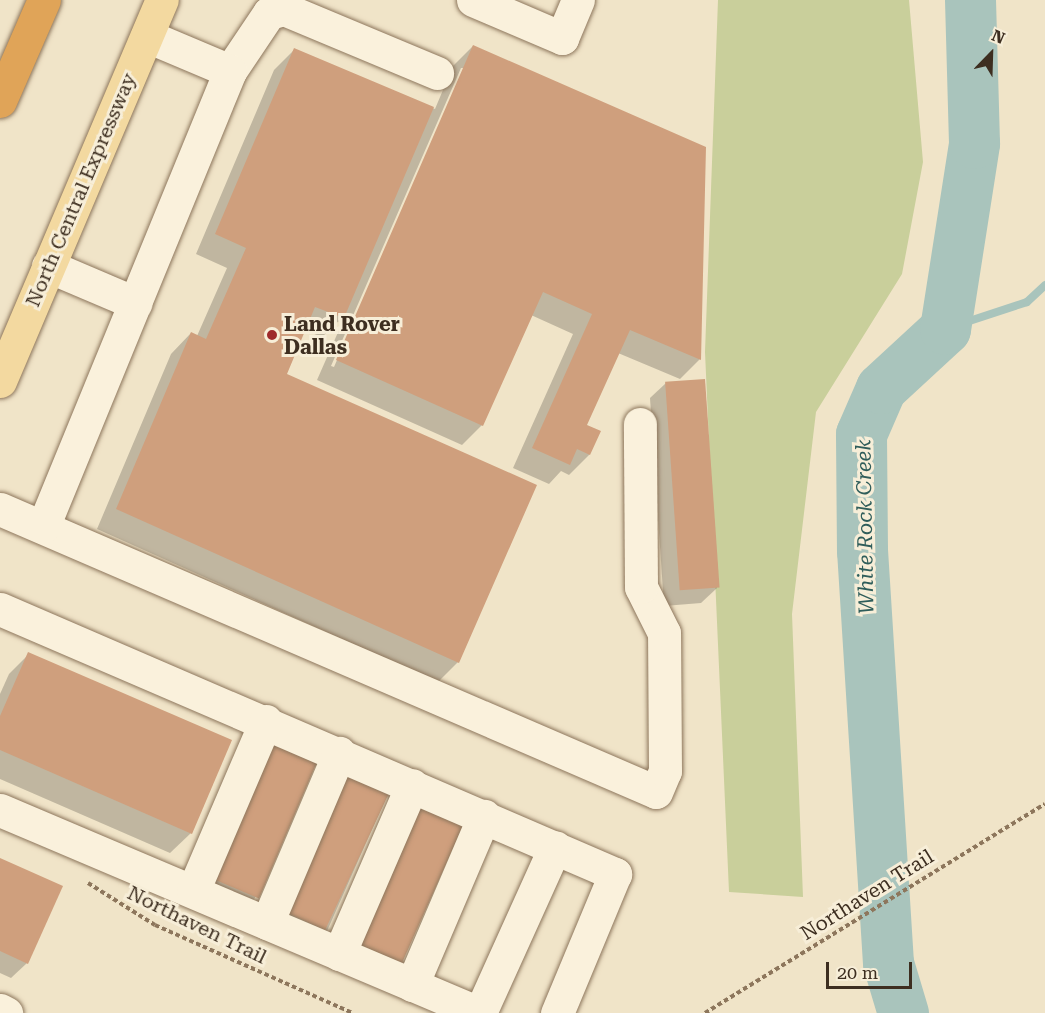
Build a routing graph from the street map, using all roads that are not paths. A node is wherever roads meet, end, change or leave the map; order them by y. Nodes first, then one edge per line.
1 (44, 0) edge
2 (162, 0) edge
3 (473, 0) edge
4 (578, 0) edge
5 (147, 36) junction
6 (230, 71) junction
7 (437, 73) dead end
8 (0, 101) edge
9 (48, 266) junction
10 (135, 303) junction
11 (0, 381) edge
12 (640, 424) dead end
13 (0, 509) edge
14 (43, 527) junction
15 (0, 609) edge
16 (266, 721) junction
17 (339, 753) junction
18 (412, 784) junction
19 (0, 810) edge
20 (484, 816) junction
21 (555, 847) junction
22 (193, 891) junction
23 (267, 923) junction
24 (339, 954) junction
25 (412, 985) junction
26 (0, 1010) edge
27 (6, 1013) edge
28 (479, 1013) edge
29 (557, 1013) edge

1 - 8 highway
2 - 5 main road, North Central Expressway
3 - 4 lane
5 - 6 lane
5 - 9 main road, North Central Expressway
6 - 7 lane
6 - 10 lane
9 - 10 lane
9 - 11 main road, North Central Expressway
10 - 14 lane
12 - 14 lane
13 - 14 lane
15 - 16 lane
16 - 17 lane
16 - 22 lane
17 - 18 lane
17 - 23 lane
18 - 20 lane
18 - 24 lane
19 - 22 lane
20 - 21 lane
20 - 25 lane
21 - 28 lane
21 - 29 lane
22 - 23 lane
23 - 24 lane
24 - 25 lane
25 - 28 lane
26 - 27 lane

